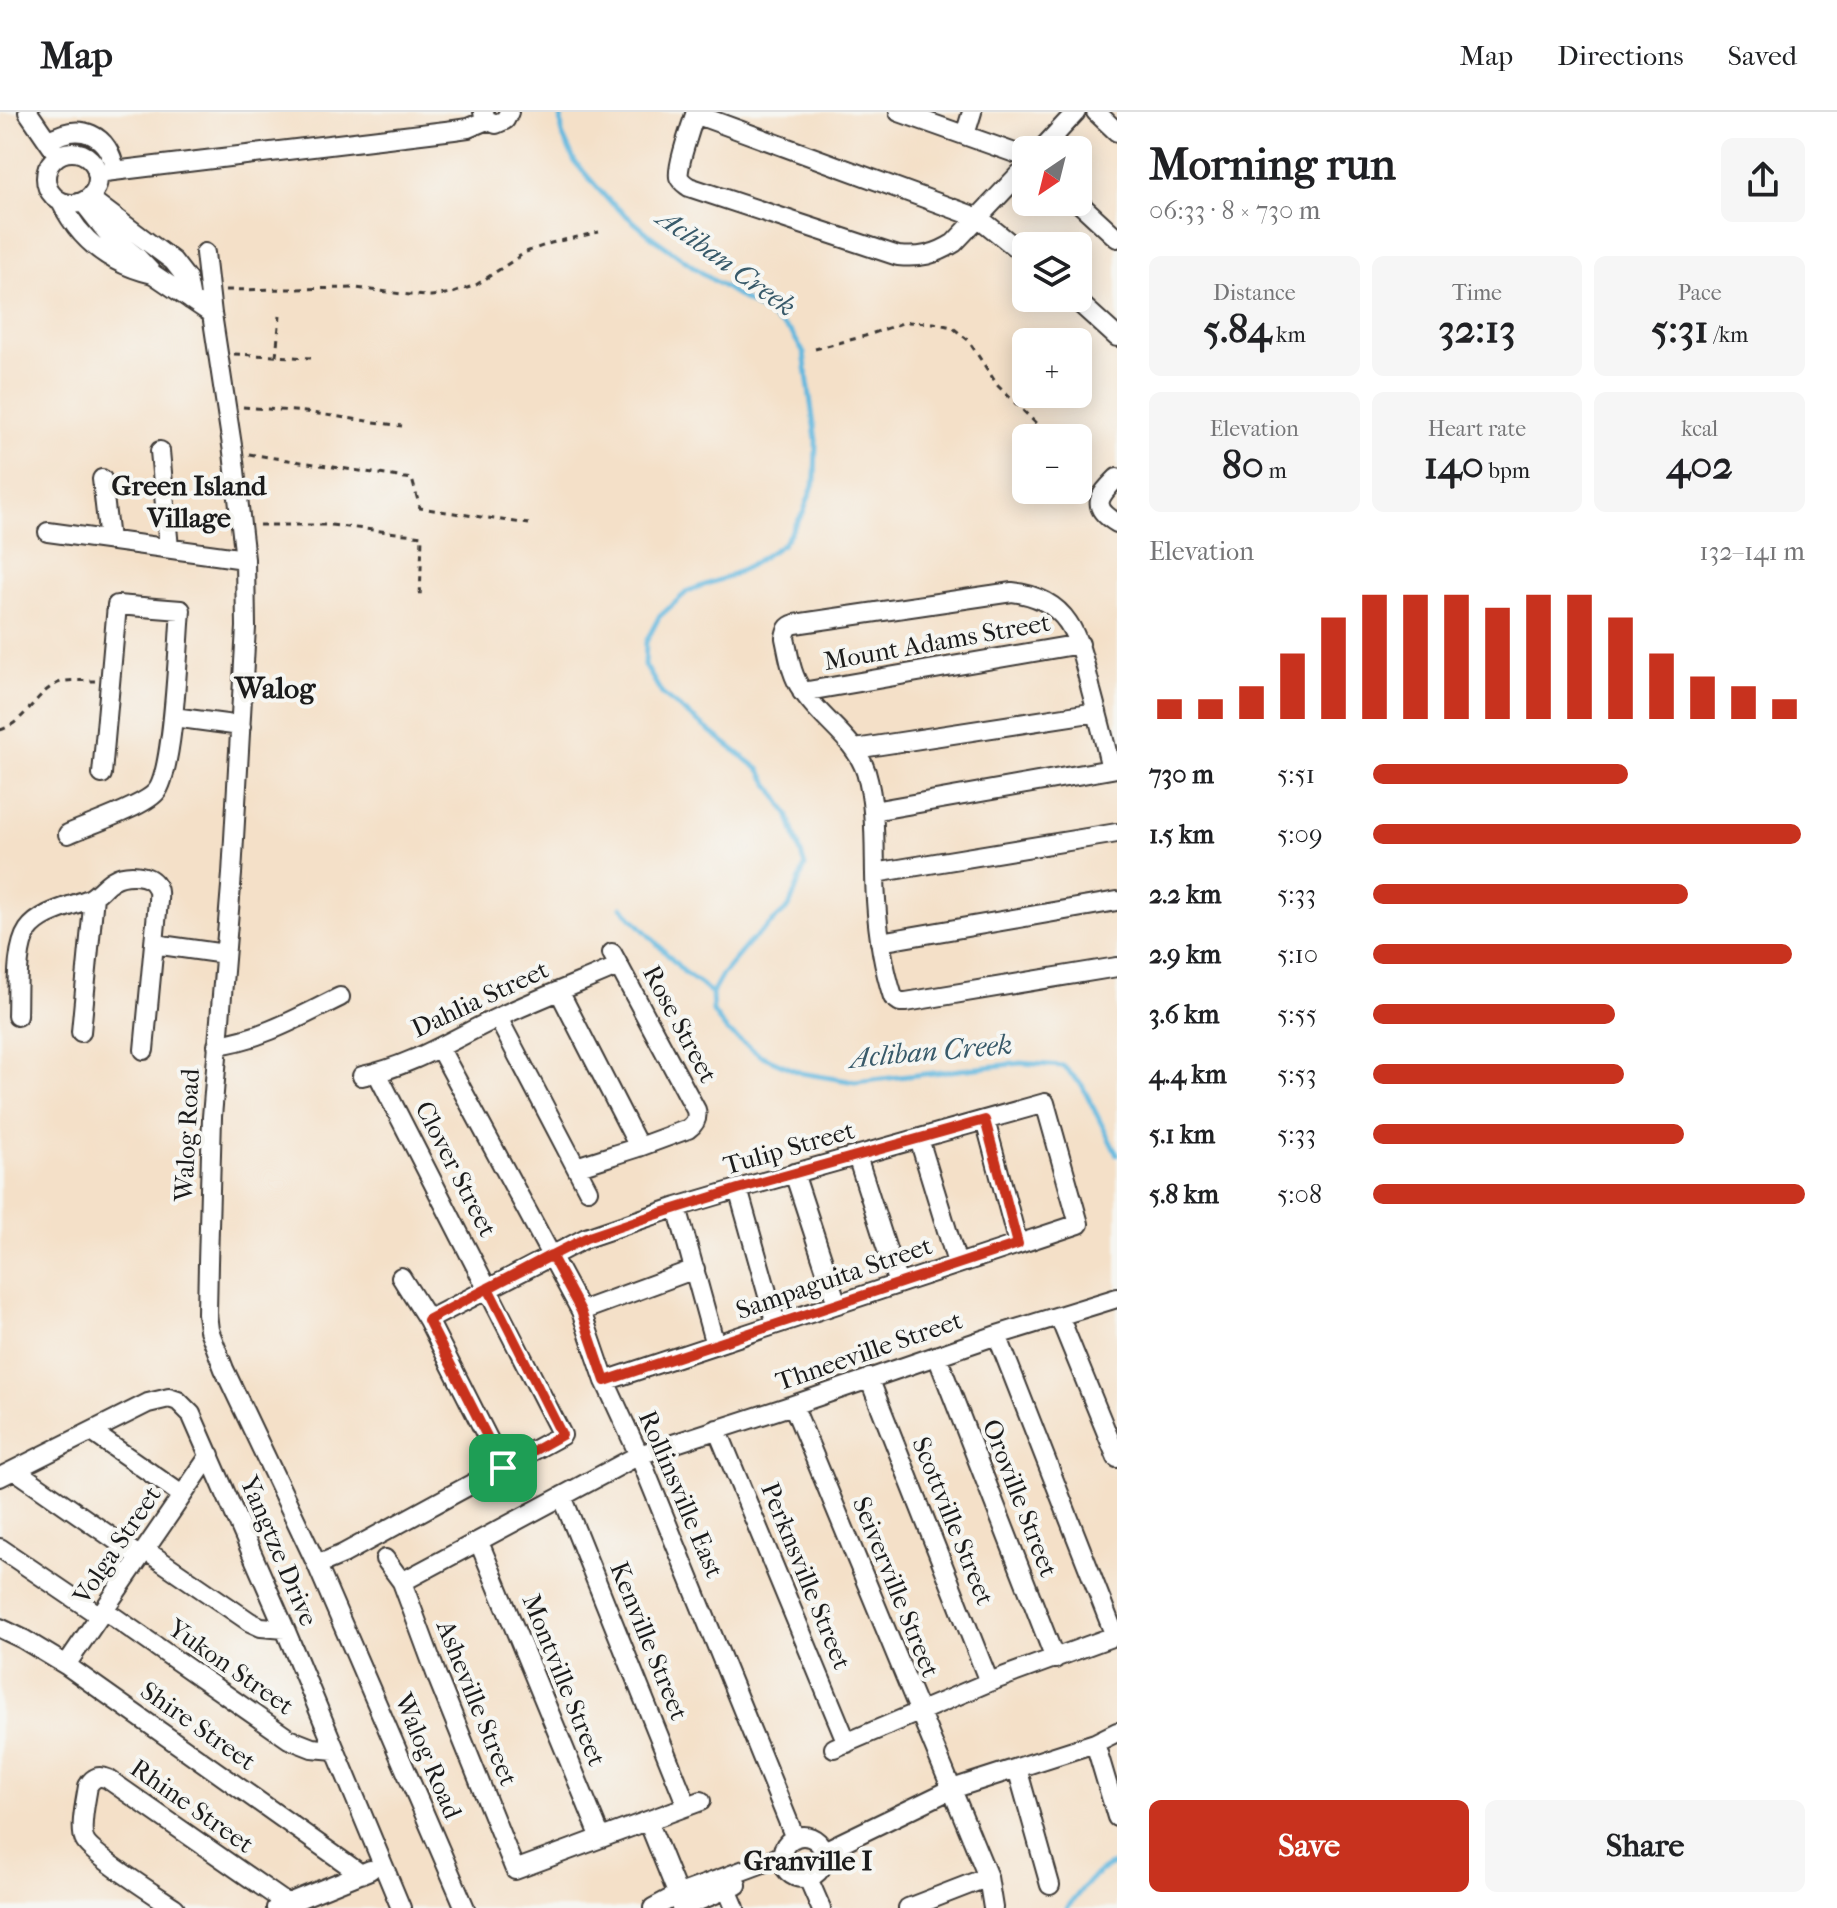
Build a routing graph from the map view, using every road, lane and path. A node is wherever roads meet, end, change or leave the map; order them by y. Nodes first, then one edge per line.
1 (28, 112) edge
2 (509, 112) edge
3 (899, 112) edge
4 (972, 112) edge
5 (1076, 112) edge
6 (1096, 112) edge
7 (696, 113) edge
8 (485, 116) edge
9 (1117, 132) edge
10 (965, 135) junction
11 (1054, 136) edge
12 (53, 148) junction
13 (1012, 152) edge
14 (106, 172) junction
15 (1012, 182) edge
16 (86, 200) junction
17 (61, 202) junction
18 (1092, 215) edge
19 (979, 218) junction
20 (599, 232) dead end
21 (1117, 238) edge
22 (1012, 245) edge
23 (205, 253) dead end
24 (153, 274) junction
25 (209, 291) junction
26 (191, 300) junction
27 (1089, 312) edge
28 (212, 314) junction
29 (280, 316) dead end
30 (1117, 337) edge
31 (815, 349) dead end
32 (218, 354) junction
33 (276, 356) junction
34 (311, 358) dead end
35 (226, 407) junction
36 (1037, 424) edge
37 (402, 426) dead end
38 (160, 451) dead end
39 (233, 452) junction
40 (1092, 474) edge
41 (102, 479) dead end
42 (1110, 485) edge
43 (1117, 523) edge
44 (529, 524) dead end
45 (241, 525) junction
46 (48, 532) dead end
47 (109, 540) junction
48 (169, 548) junction
49 (245, 559) junction
50 (420, 600) dead end
51 (1080, 644) junction
52 (110, 682) junction
53 (802, 692) junction
54 (1097, 712) junction
55 (173, 717) junction
56 (241, 726) junction
57 (0, 730) edge
58 (855, 749) junction
59 (1114, 768) edge
60 (102, 774) dead end
61 (873, 811) junction
62 (1117, 833) edge
63 (68, 834) dead end
64 (875, 873) junction
65 (94, 896) junction
66 (1117, 901) edge
67 (880, 942) junction
68 (154, 944) junction
69 (225, 954) junction
70 (615, 959) joint
71 (1117, 967) edge
72 (559, 991) junction
73 (340, 997) dead end
74 (17, 1016) dead end
75 (498, 1018) junction
76 (81, 1032) dead end
77 (217, 1045) junction
78 (440, 1049) junction
79 (144, 1050) dead end
80 (370, 1075) joint
81 (985, 1120) junction
82 (919, 1139) junction
83 (639, 1147) junction
84 (857, 1156) junction
85 (576, 1167) junction
86 (794, 1173) junction
87 (738, 1189) junction
88 (588, 1190) dead end
89 (677, 1207) junction
90 (1079, 1224) joint
91 (1018, 1244) junction
92 (551, 1255) junction
93 (957, 1263) junction
94 (695, 1269) junction
95 (401, 1277) dead end
96 (898, 1284) junction
97 (488, 1288) junction
98 (1117, 1298) edge
99 (837, 1304) junction
100 (581, 1311) junction
101 (1059, 1316) junction
102 (428, 1320) junction
103 (776, 1324) junction
104 (997, 1335) junction
105 (715, 1345) junction
106 (937, 1356) junction
107 (869, 1378) junction
108 (605, 1381) junction
109 (793, 1405) junction
110 (717, 1429) junction
111 (92, 1432) junction
112 (210, 1455) junction
113 (639, 1455) junction
114 (1117, 1458) edge
115 (503, 1468) junction
116 (8, 1474) edge
117 (182, 1495) junction
118 (562, 1496) junction
119 (479, 1542) junction
120 (0, 1548) edge
121 (142, 1554) junction
122 (385, 1559) dead end
123 (317, 1565) junction
124 (402, 1582) junction
125 (102, 1613) junction
126 (0, 1628) edge
127 (285, 1629) junction
128 (1116, 1635) edge
129 (1055, 1659) junction
130 (66, 1665) junction
131 (989, 1682) junction
132 (919, 1712) junction
133 (1117, 1732) edge
134 (1095, 1743) junction
135 (335, 1750) junction
136 (1017, 1768) junction
137 (952, 1789) junction
138 (1117, 1817) edge
139 (648, 1821) junction
140 (601, 1838) junction
141 (795, 1838) junction
142 (824, 1851) junction
143 (783, 1862) junction
144 (383, 1865) junction
145 (361, 1874) junction
146 (988, 1877) junction
147 (808, 1878) junction
148 (1050, 1885) dead end
149 (727, 1889) junction
150 (680, 1904) edge
151 (281, 1906) edge
152 (175, 1908) edge
153 (401, 1908) edge
154 (465, 1908) edge
155 (653, 1908) edge
156 (735, 1908) edge
157 (821, 1908) edge
158 (908, 1908) edge
159 (993, 1908) edge

1 - 12 street
2 - 8 street
3 - 10 street
4 - 10 street
5 - 11 street
6 - 9 street
7 - 19 street
7 - 19 street
8 - 14 street
10 - 13 street
12 - 14 street
12 - 17 street
14 - 16 street
15 - 19 street
16 - 17 street
16 - 24 street
16 - 26 street
17 - 24 street
18 - 21 street
19 - 22 street
20 - 25 path
23 - 25 street, Walog Road
24 - 26 street
25 - 28 street, Walog Road
26 - 28 street
27 - 30 street
28 - 32 street, Walog Road
29 - 33 path
31 - 36 path
32 - 33 path
32 - 35 street, Walog Road
33 - 34 path
35 - 37 path
35 - 39 street, Walog Road
38 - 48 street
39 - 44 path
39 - 45 street, Walog Road
40 - 42 path
41 - 47 street
42 - 43 street
45 - 49 street, Walog Road
45 - 50 path
46 - 47 street
47 - 48 street
48 - 49 street
49 - 56 street, Walog Road
51 - 53 street, Mount Adams Street
51 - 53 street
51 - 54 street
52 - 55 street
52 - 57 path
52 - 60 street
53 - 58 street
54 - 58 street
54 - 59 street
55 - 56 street
55 - 63 street
56 - 69 street, Walog Road
58 - 61 street
59 - 61 street
61 - 64 street
62 - 64 street
64 - 67 street
65 - 68 street
65 - 74 street
65 - 76 street
66 - 67 street
67 - 71 street
68 - 69 street
68 - 79 street
69 - 77 street, Walog Road
70 - 72 street, Dahlia Street
70 - 83 street, Rose Street
72 - 75 street, Dahlia Street
72 - 83 street
73 - 77 street
75 - 78 street, Dahlia Street
75 - 85 street
77 - 123 street, Walog Road
78 - 80 street, Dahlia Street
78 - 92 street, Rollinsville East
80 - 97 street, Clover Street
81 - 82 street, Tulip Street
81 - 90 street, Tulip Street
81 - 91 street
82 - 84 street, Tulip Street
82 - 93 street
83 - 85 street
84 - 86 street, Tulip Street
84 - 96 street
85 - 88 street
86 - 87 street, Tulip Street
86 - 99 street
87 - 89 street, Tulip Street
87 - 103 street
89 - 92 street, Tulip Street
89 - 94 street
90 - 91 street, Sampaguita Street
91 - 93 street, Sampaguita Street
92 - 97 street, Tulip Street
92 - 100 street, Rollinsville East
93 - 96 street, Sampaguita Street
94 - 100 street
94 - 105 street
95 - 102 street
96 - 99 street, Sampaguita Street
97 - 102 street, Tulip Street
97 - 115 street, Clover Street
98 - 101 street, Thneeville Street
99 - 103 street, Sampaguita Street
100 - 108 street, Rollinsville East
101 - 104 street, Thneeville Street
101 - 114 street
102 - 115 street
103 - 105 street, Sampaguita Street
104 - 106 street, Thneeville Street
104 - 128 street
105 - 108 street, Sampaguita Street
106 - 107 street, Thneeville Street
106 - 129 street, Oroville Street
107 - 109 street, Thneeville Street
107 - 131 street, Scottville Street
108 - 113 street, Rollinsville East
109 - 110 street, Thneeville Street
109 - 132 street, Seiverville Street
110 - 113 street, Thneeville Street
110 - 132 street, Perknsville Street
111 - 112 street, Yangtze Drive
111 - 116 street, Yangtze Drive
111 - 117 street
112 - 117 street, Volga Street
112 - 127 street, Yangtze Drive
113 - 118 street, Thneeville Street
113 - 141 street, Rollinsville East
115 - 123 street
116 - 121 street
117 - 121 street, Volga Street
118 - 119 street, Thneeville Street
118 - 139 street, Kenville Street
119 - 124 street, Thneeville Street
119 - 140 street, Montville Street
120 - 125 street, Yukon Street
121 - 125 street, Volga Street
121 - 127 street
122 - 124 street, Asheville Street
123 - 154 street, Walog Road
124 - 140 street, Asheville Street
125 - 130 street, Volga Street
125 - 135 street, Yukon Street
126 - 130 street, Shire Street
127 - 135 street, Yangtze Drive
128 - 129 street
129 - 131 street
130 - 145 street, Shire Street
131 - 132 street
132 - 137 street, Seiverville Street
133 - 134 street
134 - 136 street
134 - 138 street
135 - 144 street, Yangtze Drive
136 - 137 street
136 - 148 street
137 - 142 street
137 - 146 street, Seiverville Street
139 - 140 street
139 - 150 street
141 - 142 street
141 - 143 street
142 - 147 street
143 - 147 street
143 - 149 street
143 - 150 street
144 - 145 street
144 - 153 street, Yangtze Drive
145 - 151 street
146 - 158 street
146 - 159 street, Seiverville Street
147 - 157 street
149 - 150 street
149 - 156 street
150 - 155 street
151 - 152 street, Rhine Street

